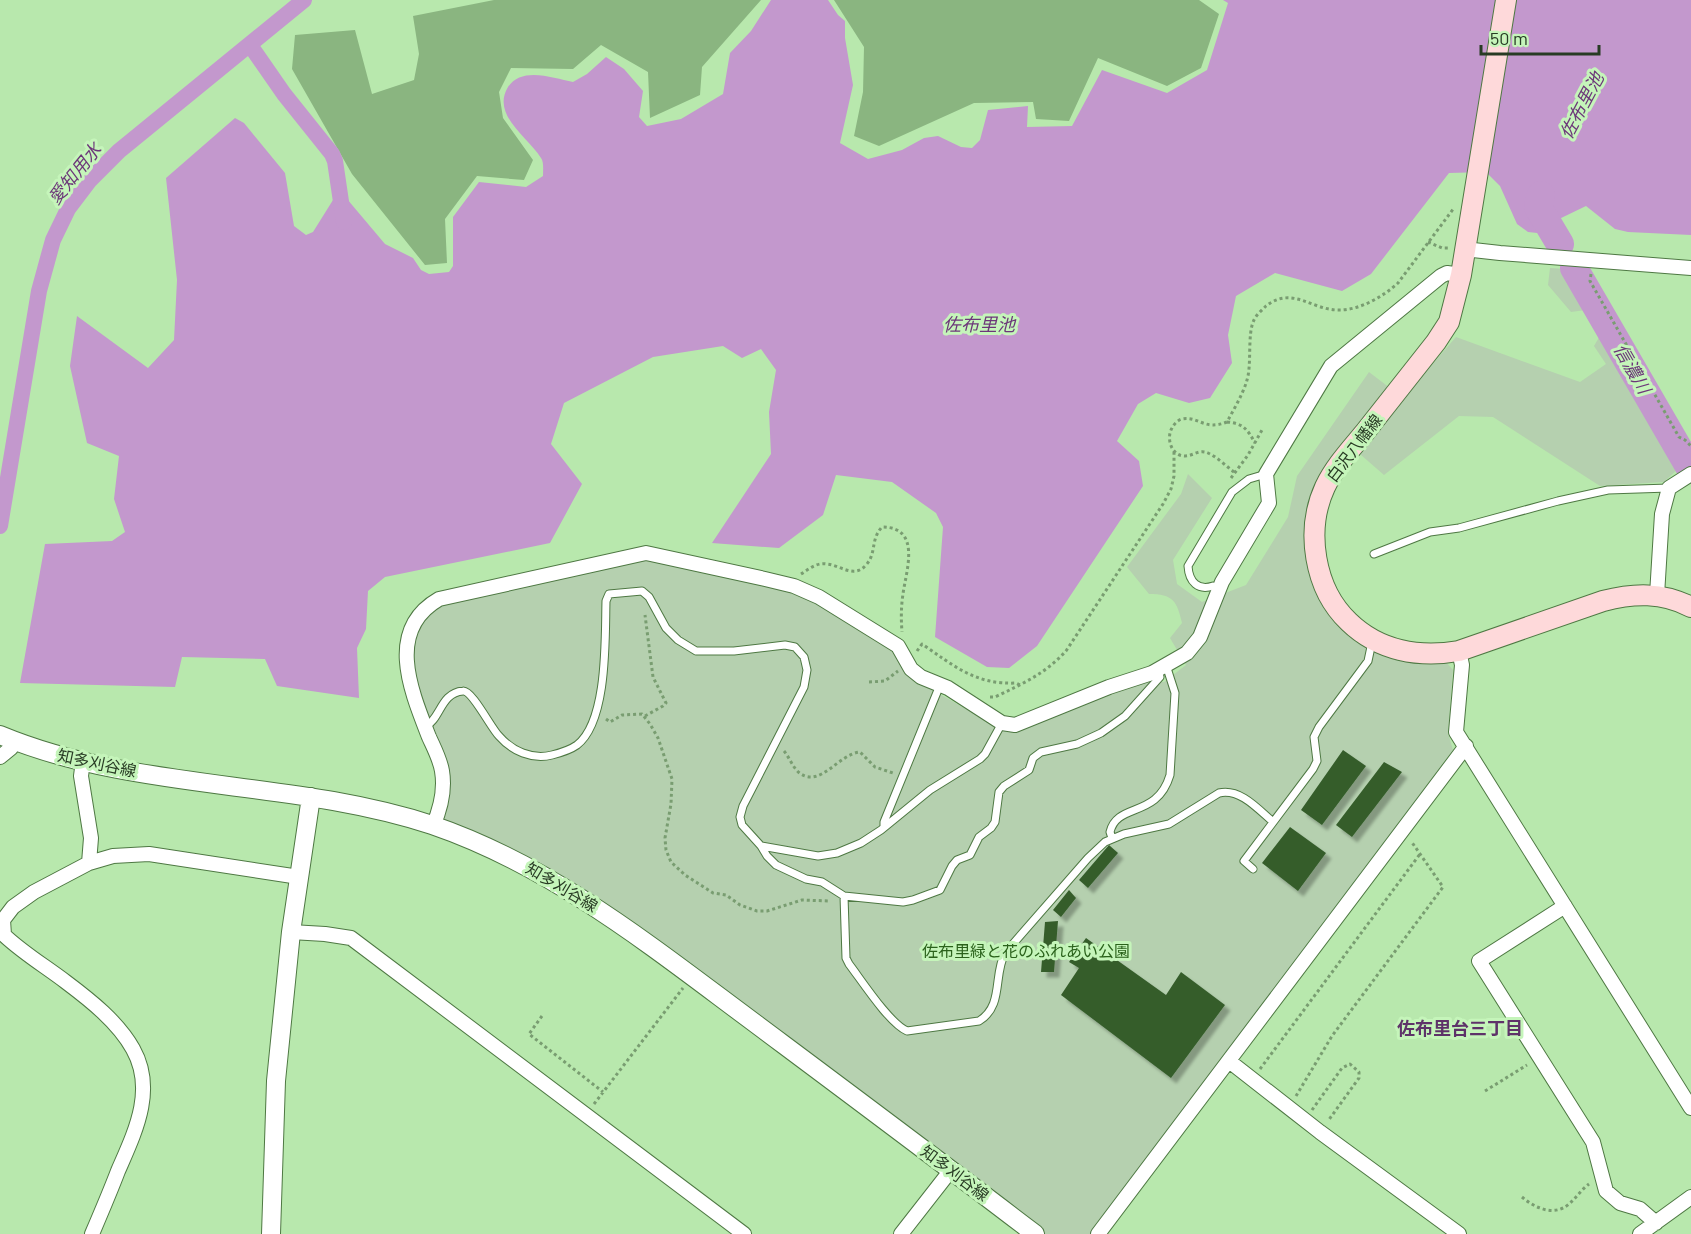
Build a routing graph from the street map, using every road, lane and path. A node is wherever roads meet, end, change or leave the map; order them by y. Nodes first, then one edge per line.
1 (1506, 0) edge
2 (1474, 188) junction
3 (1428, 242) junction
4 (1464, 249) junction
5 (1591, 260) junction
6 (1691, 268) edge
7 (1461, 275) junction
8 (1227, 422) junction
9 (1255, 443) dead end
10 (1691, 446) edge
11 (1174, 451) junction
12 (1234, 472) dead end
13 (1266, 474) junction
14 (1687, 476) edge
15 (1669, 488) junction
16 (1374, 554) dead end
17 (788, 584) junction
18 (1219, 588) junction
19 (1657, 595) junction
20 (1691, 607) edge
21 (645, 615) dead end
22 (1372, 640) junction
23 (898, 646) junction
24 (1459, 651) junction
25 (1162, 667) junction
26 (940, 685) junction
27 (985, 698) dead end
28 (597, 705) junction
29 (644, 716) junction
30 (1002, 723) junction
31 (425, 727) junction
32 (8, 738) edge
33 (775, 745) junction
34 (1466, 746) junction
35 (0, 757) edge
36 (83, 761) junction
37 (903, 776) junction
38 (310, 797) junction
39 (1273, 822) junction
40 (434, 826) junction
41 (884, 827) junction
42 (1404, 830) junction
43 (1112, 838) junction
44 (761, 846) junction
45 (1420, 854) junction
46 (89, 863) junction
47 (1253, 869) dead end
48 (299, 877) junction
49 (844, 899) junction
50 (1565, 906) junction
51 (291, 932) junction
52 (692, 976) junction
53 (542, 1016) dead end
54 (1539, 1058) junction
55 (1229, 1061) junction
56 (1249, 1078) junction
57 (1485, 1091) dead end
58 (603, 1092) junction
59 (1288, 1108) junction
60 (1691, 1108) edge
61 (585, 1115) junction
62 (1305, 1120) junction
63 (1320, 1132) junction
64 (951, 1170) junction
65 (1601, 1174) junction
66 (1522, 1197) dead end
67 (1691, 1197) edge
68 (1656, 1223) junction
69 (92, 1234) edge
70 (271, 1234) edge
71 (744, 1234) edge
72 (901, 1234) edge
73 (1035, 1234) edge
74 (1098, 1234) edge
75 (1459, 1234) edge
76 (1640, 1234) edge

1 - 2 main road, 白沢八幡線
2 - 3 path
2 - 4 main road, 白沢八幡線
3 - 4 path
3 - 8 path
4 - 5 street
4 - 7 main road, 白沢八幡線
5 - 6 street
5 - 10 path
7 - 13 street
7 - 22 main road, 白沢八幡線
8 - 9 path
8 - 11 path
11 - 12 path
11 - 27 path
13 - 18 street
13 - 18 lane
14 - 15 street
15 - 16 lane
15 - 19 street
17 - 23 street
17 - 23 path
17 - 31 street
18 - 25 street
19 - 20 main road, 白沢八幡線
19 - 24 main road, 白沢八幡線
21 - 29 path
22 - 24 main road, 白沢八幡線
22 - 39 lane
23 - 26 street
24 - 34 street
25 - 30 street
25 - 43 lane
25 - 49 lane
26 - 30 street
26 - 37 lane
28 - 29 path
28 - 31 lane
28 - 33 lane
29 - 49 path
30 - 41 lane
31 - 40 street
32 - 35 street
32 - 36 street, 知多刈谷線
33 - 37 path
33 - 44 lane
34 - 42 street
34 - 50 street
36 - 38 street, 知多刈谷線
36 - 46 street
37 - 41 lane
38 - 40 street, 知多刈谷線
38 - 48 street
39 - 43 lane
39 - 47 lane
40 - 52 street, 知多刈谷線
41 - 44 lane
42 - 45 path
42 - 55 street
43 - 49 lane
44 - 49 lane
45 - 56 path
45 - 59 path
46 - 48 street
46 - 69 street
48 - 51 street
50 - 54 street
50 - 60 street
51 - 61 street
51 - 70 street
52 - 58 path
52 - 64 street, 知多刈谷線
53 - 58 path
54 - 57 path
54 - 65 street
55 - 56 street
55 - 74 street
56 - 59 street
58 - 61 path
59 - 62 street
61 - 71 street
62 - 63 street
62 - 63 path
63 - 75 street
64 - 72 street
64 - 73 street, 知多刈谷線
65 - 66 path
65 - 68 street
67 - 68 street
68 - 76 street

